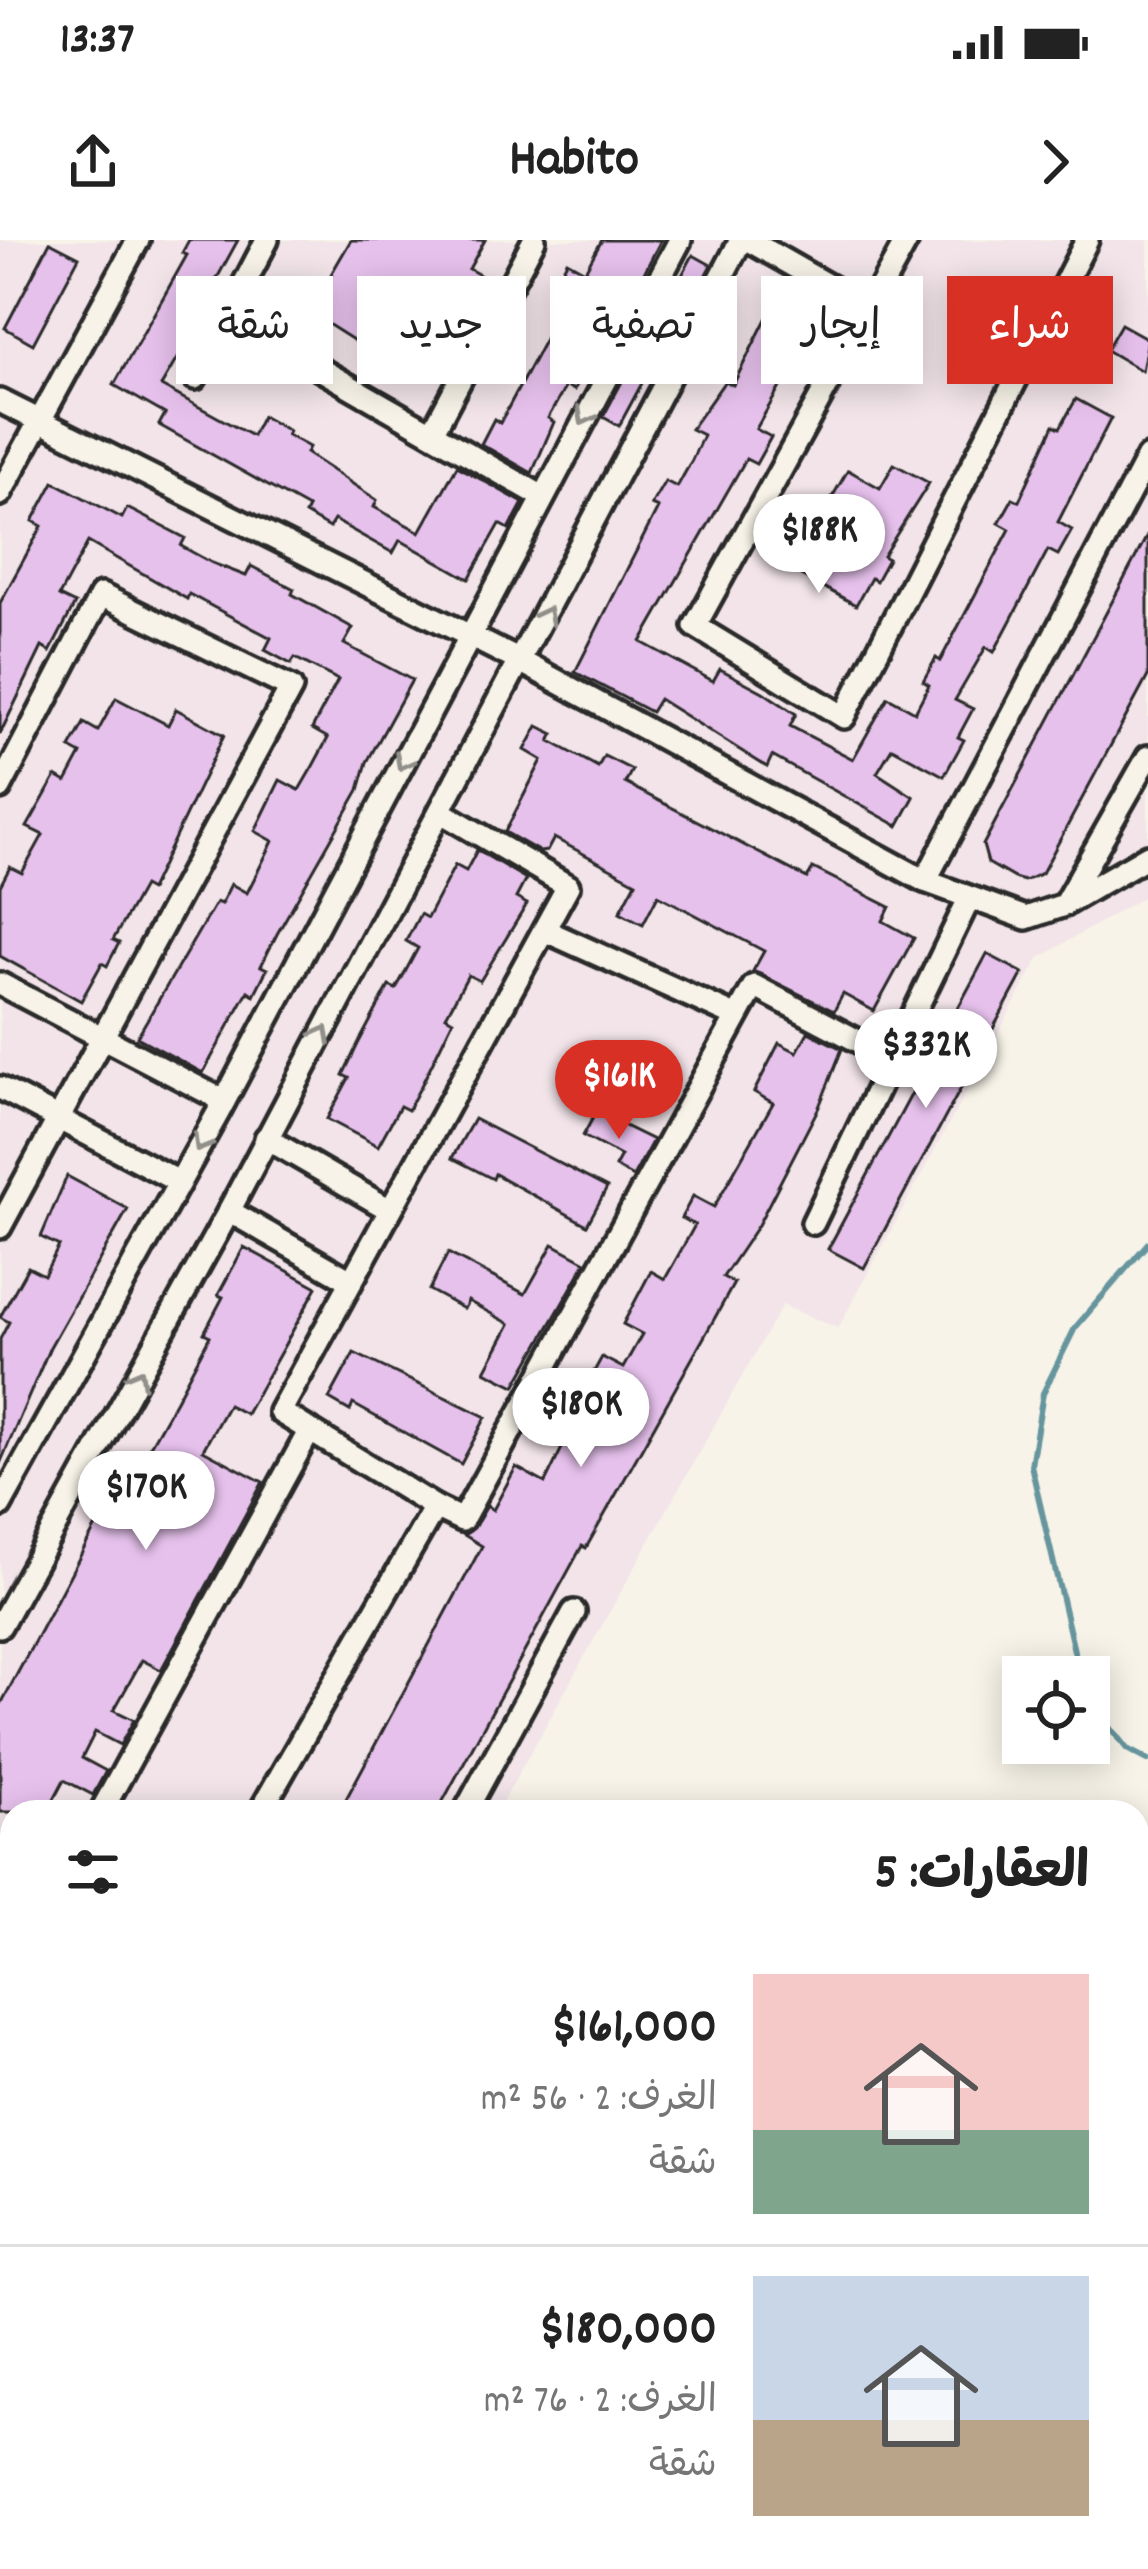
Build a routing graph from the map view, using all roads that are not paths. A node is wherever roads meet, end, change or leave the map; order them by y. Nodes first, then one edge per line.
1 (138, 240) edge
2 (267, 240) edge
3 (534, 240) edge
4 (680, 240) edge
5 (745, 240) edge
6 (907, 240) edge
7 (1087, 240) edge
8 (249, 276) edge
9 (810, 276) edge
10 (887, 276) edge
11 (333, 376) edge
12 (828, 384) edge
13 (0, 401) edge
14 (39, 422) junction
15 (432, 433) junction
16 (1148, 457) edge
17 (0, 494) edge
18 (543, 497) junction
19 (468, 638) junction
20 (522, 662) junction
21 (1148, 758) edge
22 (2, 777) edge
23 (441, 812) junction
24 (1148, 856) edge
25 (925, 881) junction
26 (969, 899) junction
27 (1064, 905) junction
28 (544, 930) junction
29 (0, 984) edge
30 (735, 1016) junction
31 (102, 1038) junction
32 (892, 1059) junction
33 (0, 1088) edge
34 (224, 1101) junction
35 (58, 1120) junction
36 (266, 1138) junction
37 (179, 1182) junction
38 (390, 1210) junction
39 (229, 1211) junction
40 (813, 1223) dead end
41 (0, 1227) edge
42 (351, 1281) junction
43 (310, 1430) junction
44 (0, 1506) edge
45 (435, 1507) junction
46 (574, 1612) dead end
47 (0, 1626) edge
48 (108, 1800) edge
49 (267, 1800) edge
50 (472, 1800) edge

1 - 14 street
2 - 8 street
3 - 15 street
4 -> 18 street
5 - 9 street
20 -> 5 street
6 - 10 street
7 - 12 street
11 - 15 street
13 - 14 street
14 - 17 street
14 - 19 street
15 - 18 street
16 - 25 street
18 - 19 street
19 - 20 street
19 -> 34 street
20 - 23 street
20 - 25 street
21 - 27 street
22 - 31 street
23 - 28 street
36 -> 23 street
24 - 27 street
25 - 26 street
26 - 27 street
26 - 32 street
28 - 30 street
28 - 38 street
29 - 31 street
30 - 32 street
30 - 45 street
31 - 34 street
31 - 35 street
32 - 40 street
33 - 35 street
34 -> 37 street
35 - 37 street
35 - 41 street
36 - 38 street
36 - 39 street
37 - 44 street
38 - 42 street
39 - 42 street
47 -> 39 street
42 - 43 street
43 - 45 street
43 - 48 street
45 - 49 street
46 - 50 street

